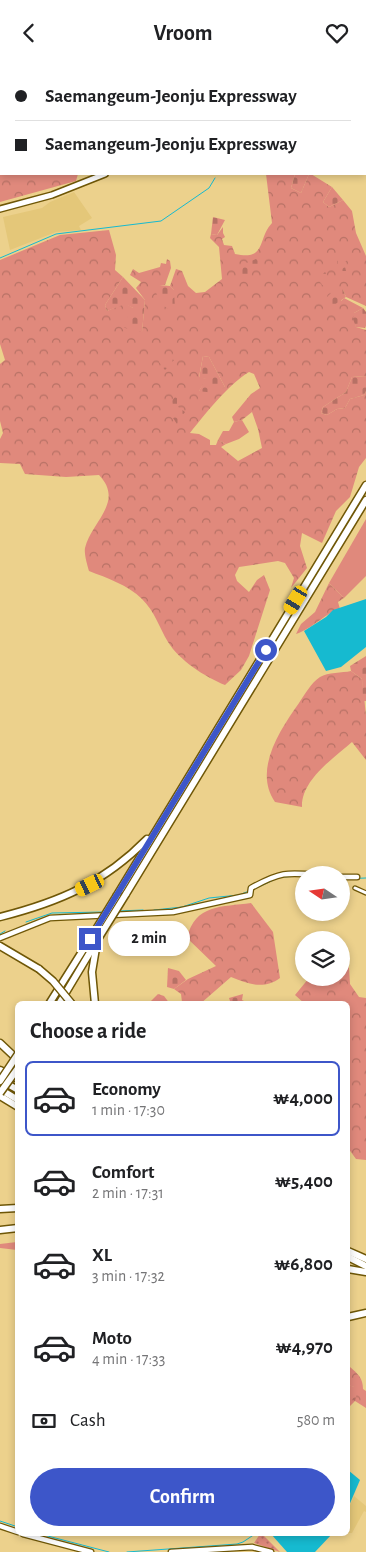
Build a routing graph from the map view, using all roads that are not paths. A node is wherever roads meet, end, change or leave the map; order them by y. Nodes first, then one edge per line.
1 (102, 175) edge
2 (0, 209) edge
3 (366, 485) edge
4 (366, 500) edge
5 (155, 831) junction
6 (295, 873) edge
7 (350, 877) edge
8 (357, 877) dead end
9 (355, 888) dead end
10 (366, 893) edge
11 (0, 917) edge
12 (0, 938) edge
13 (98, 939) junction
14 (1, 947) edge
15 (52, 1001) edge
16 (61, 1001) edge
17 (70, 1001) edge
18 (95, 1001) edge
19 (0, 1043) edge
20 (15, 1057) edge
21 (15, 1058) edge
22 (0, 1070) edge
23 (15, 1072) edge
24 (15, 1078) edge
25 (0, 1080) edge
26 (15, 1088) edge
27 (0, 1089) edge
28 (0, 1095) edge
29 (15, 1098) edge
30 (15, 1105) edge
31 (15, 1208) edge
32 (0, 1209) edge
33 (15, 1228) edge
34 (0, 1230) edge
35 (350, 1252) edge
36 (350, 1258) edge
37 (366, 1259) edge
38 (366, 1266) edge
39 (350, 1269) edge
40 (366, 1272) edge
41 (366, 1313) edge
42 (350, 1317) edge
43 (0, 1526) edge
44 (15, 1531) edge
45 (31, 1536) edge
46 (91, 1552) edge
47 (171, 1552) edge
48 (271, 1552) edge

1 - 2 main road
3 - 5 highway
4 - 13 highway, bridge
5 - 11 highway
5 - 15 highway, bridge
6 - 12 street
7 - 8 street
9 - 10 street
13 - 16 highway
13 - 18 highway
14 - 17 highway, bridge
19 - 20 highway
21 - 25 highway, bridge
22 - 24 highway
23 - 28 highway, bridge
25 - 26 highway
27 - 29 highway
28 - 30 highway
31 - 32 highway
33 - 34 highway
35 - 37 highway
36 - 38 highway
39 - 40 highway
41 - 42 highway
43 - 44 street
45 - 46 street
47 - 48 street

